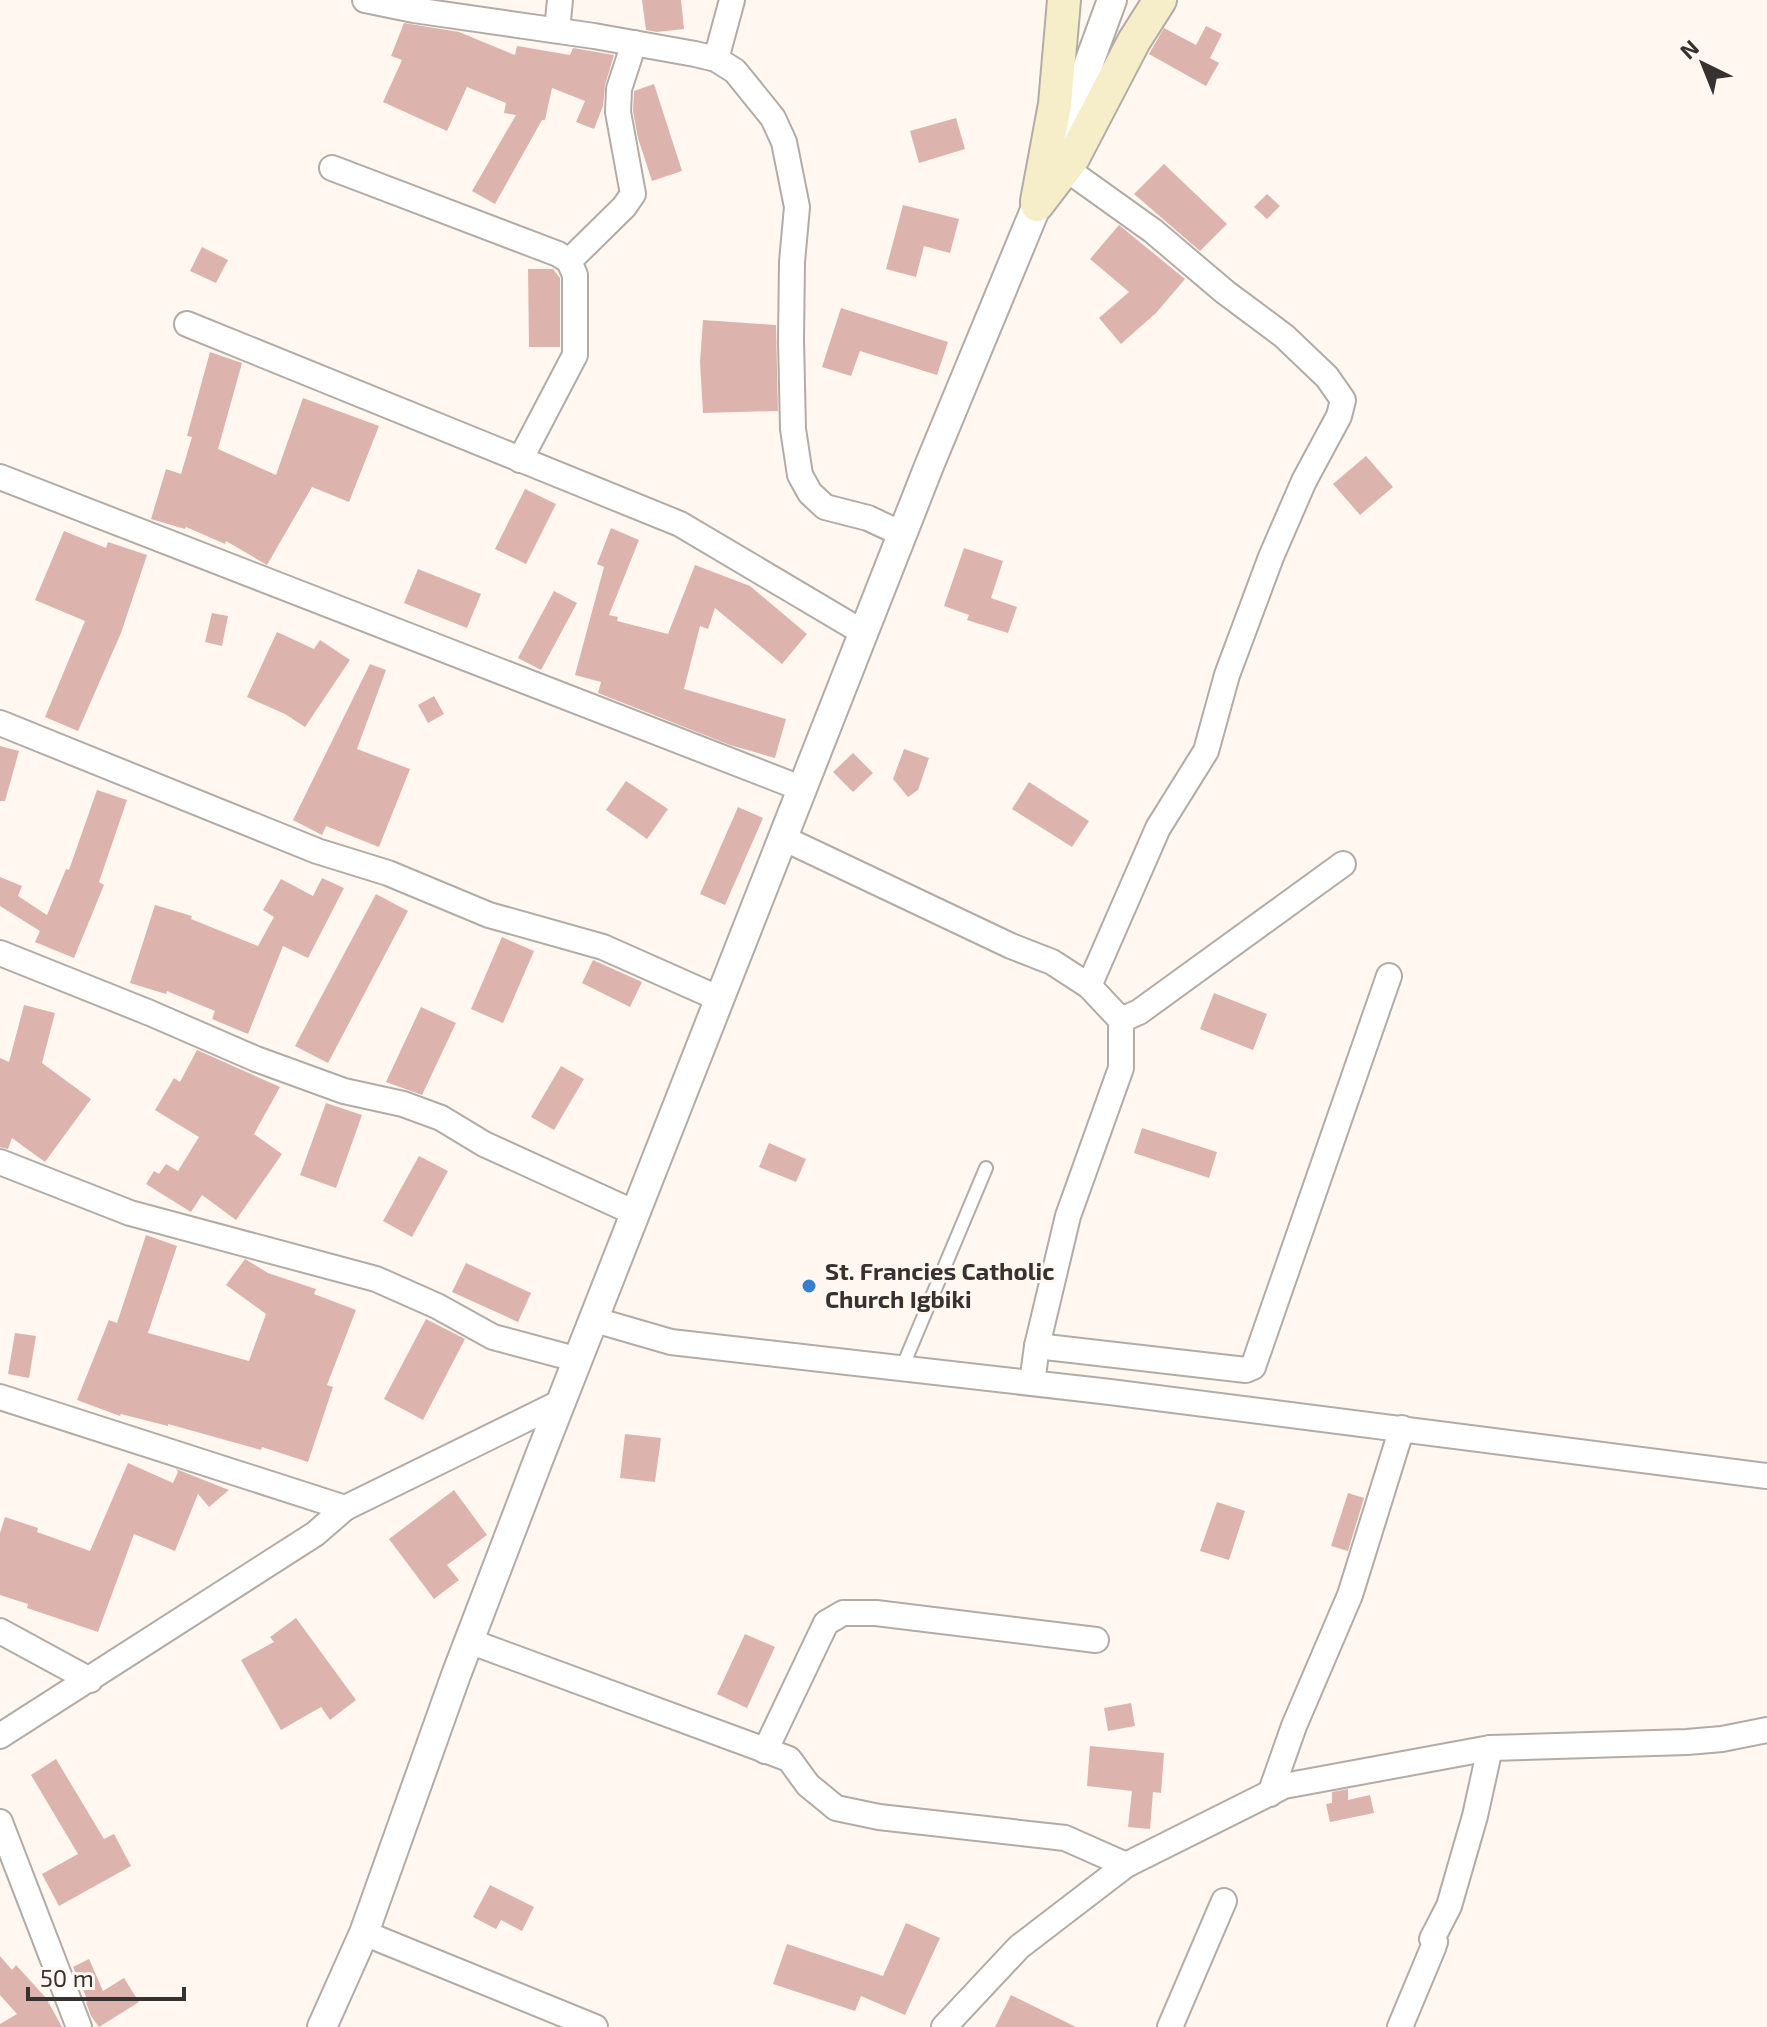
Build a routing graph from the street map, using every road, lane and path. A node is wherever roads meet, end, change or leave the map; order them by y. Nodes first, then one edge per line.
1 (365, 0) edge
2 (560, 0) edge
3 (732, 0) edge
4 (1064, 0) edge
5 (1112, 0) edge
6 (1160, 0) edge
7 (557, 30) junction
8 (634, 43) junction
9 (716, 59) junction
10 (332, 168) dead end
11 (1065, 168) junction
12 (1037, 205) junction
13 (569, 261) junction
14 (187, 324) dead end
15 (520, 460) junction
16 (0, 477) edge
17 (902, 534) junction
18 (864, 633) junction
19 (0, 723) edge
20 (803, 789) junction
21 (783, 838) junction
22 (1343, 864) dead end
23 (0, 953) edge
24 (1389, 976) dead end
25 (1089, 986) junction
26 (720, 999) junction
27 (1121, 1020) junction
28 (0, 1162) edge
29 (986, 1168) dead end
30 (635, 1213) junction
31 (595, 1320) junction
32 (1037, 1346) junction
33 (579, 1360) junction
34 (902, 1368) junction
35 (1032, 1383) junction
36 (0, 1397) edge
37 (561, 1402) junction
38 (1402, 1428) junction
39 (1767, 1476) edge
40 (345, 1508) junction
41 (0, 1631) edge
42 (1096, 1640) dead end
43 (469, 1641) junction
44 (90, 1680) junction
45 (1767, 1730) edge
46 (0, 1736) edge
47 (1490, 1748) junction
48 (765, 1751) junction
49 (1270, 1794) junction
50 (0, 1822) edge
51 (1126, 1865) junction
52 (1224, 1901) dead end
53 (364, 1933) junction
54 (79, 2027) edge
55 (322, 2027) edge
56 (595, 2027) edge
57 (944, 2027) edge
58 (1170, 2027) edge
59 (1400, 2027) edge

1 - 7 street
2 - 7 street
3 - 9 street
4 - 12 main road
5 - 12 street
6 - 11 main road
7 - 8 street
8 - 9 street
8 - 13 street
9 - 17 street
10 - 13 street
11 - 12 main road
11 - 25 street
12 - 17 street
13 - 15 street
14 - 15 street
15 - 18 street
16 - 20 street
17 - 18 street
18 - 20 street
19 - 26 street
20 - 21 street
21 - 25 street
21 - 26 street
22 - 27 street
23 - 30 street
24 - 32 street
25 - 27 street
26 - 30 street
27 - 32 street
28 - 33 street
29 - 34 lane
30 - 31 street
31 - 33 street
31 - 34 street
32 - 35 street
33 - 37 street
34 - 35 street
35 - 38 street
36 - 40 street
37 - 40 street
37 - 43 street
38 - 39 street
38 - 49 street
40 - 44 street
41 - 44 street
42 - 48 street
43 - 48 street
43 - 53 street
44 - 46 street
45 - 47 street
47 - 49 street
47 - 59 street
48 - 51 street
49 - 51 street
50 - 54 street
51 - 57 street
52 - 58 street
53 - 55 street
53 - 56 street

